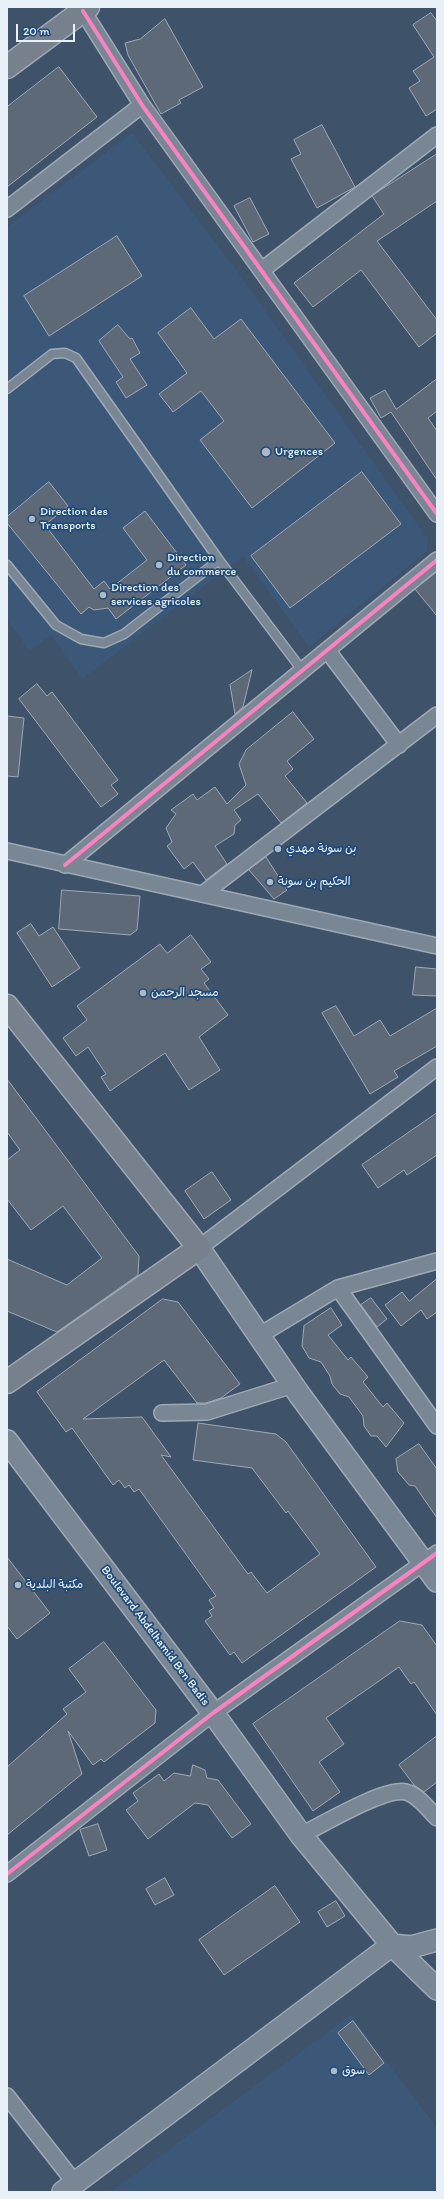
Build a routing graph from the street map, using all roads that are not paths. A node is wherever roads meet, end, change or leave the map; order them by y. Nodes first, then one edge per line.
1 (86, 9) edge
2 (7, 67) edge
3 (142, 105) junction
4 (437, 135) edge
5 (7, 209) edge
6 (262, 270) junction
7 (7, 389) edge
8 (437, 514) edge
9 (219, 560) junction
10 (437, 560) edge
11 (7, 565) edge
12 (327, 650) junction
13 (302, 670) junction
14 (436, 717) edge
15 (399, 745) junction
16 (7, 851) edge
17 (65, 865) junction
18 (204, 894) junction
19 (437, 946) edge
20 (7, 1006) edge
21 (437, 1067) edge
22 (199, 1248) junction
23 (437, 1261) edge
24 (338, 1288) junction
25 (260, 1335) junction
26 (7, 1382) edge
27 (293, 1385) junction
28 (162, 1413) dead end
29 (437, 1426) edge
30 (7, 1440) edge
31 (431, 1558) edge
32 (437, 1581) edge
33 (214, 1714) junction
34 (437, 1818) edge
35 (302, 1835) junction
36 (7, 1874) edge
37 (437, 1940) edge
38 (392, 1945) junction
39 (437, 1989) edge
40 (7, 2096) edge
41 (69, 2187) edge

1 - 2 main road
1 - 3 street
3 - 5 street
3 - 6 street
4 - 6 street
6 - 8 street
7 - 9 lane
9 - 11 lane
9 - 13 lane
10 - 12 street
12 - 13 street
12 - 15 street
13 - 17 street
14 - 15 street
15 - 18 street
16 - 17 street
17 - 18 street
18 - 19 street
20 - 22 main road
21 - 22 street
22 - 25 main road
22 - 26 main road
23 - 24 street
24 - 25 street
24 - 29 street
25 - 27 main road
27 - 28 street
27 - 31 main road
30 - 33 main road, Boulevard Abdelhamid Ben Badis
31 - 32 main road
31 - 33 street
33 - 35 main road, Boulevard Abdelhamid Ben Badis
33 - 36 street
34 - 35 street
35 - 38 main road, Boulevard Abdelhamid Ben Badis
37 - 38 main road
38 - 39 main road, Boulevard Abdelhamid Ben Badis
38 - 41 main road
40 - 41 street

